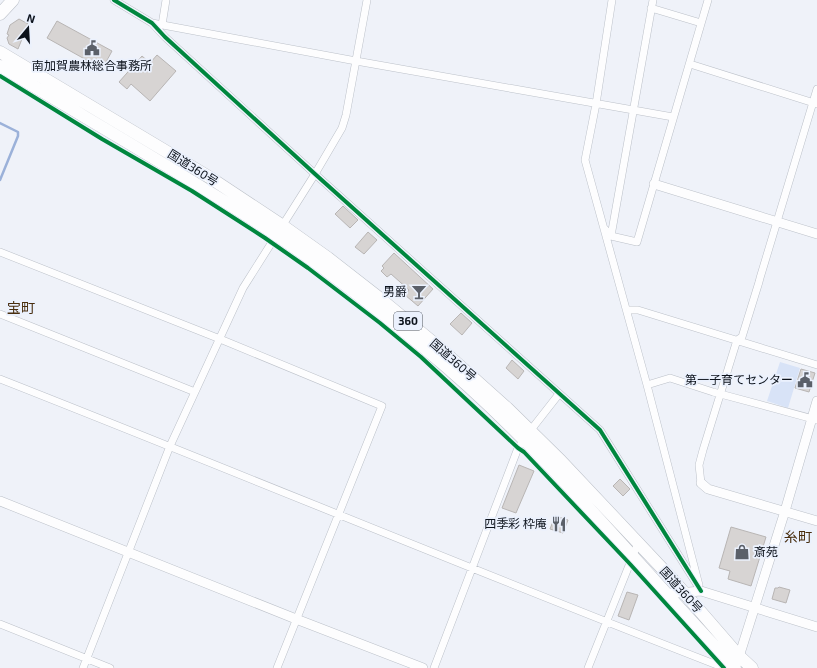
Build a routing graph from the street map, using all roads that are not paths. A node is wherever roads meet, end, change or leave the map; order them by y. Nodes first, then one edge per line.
1 (13, 0) edge
2 (114, 0) edge
3 (166, 0) edge
4 (367, 0) edge
5 (612, 0) edge
6 (708, 0) edge
7 (652, 4) edge
8 (0, 14) edge
9 (152, 23) junction
10 (701, 23) junction
11 (162, 25) junction
12 (0, 52) edge
13 (356, 61) junction
14 (690, 64) junction
15 (0, 66) edge
16 (817, 89) edge
17 (815, 103) edge
18 (596, 104) junction
19 (633, 109) junction
20 (673, 117) junction
21 (315, 174) junction
22 (654, 184) junction
23 (777, 222) junction
24 (603, 226) junction
25 (280, 230) junction
26 (817, 234) edge
27 (611, 236) junction
28 (0, 252) edge
29 (627, 310) junction
30 (0, 314) edge
31 (220, 339) junction
32 (737, 340) junction
33 (817, 365) edge
34 (0, 378) edge
35 (647, 385) junction
36 (195, 392) junction
37 (559, 394) junction
38 (720, 394) junction
39 (817, 401) edge
40 (815, 419) edge
41 (527, 435) junction
42 (170, 446) junction
43 (701, 483) joint
44 (0, 501) edge
45 (784, 512) junction
46 (338, 513) junction
47 (817, 521) edge
48 (638, 543) junction
49 (129, 552) junction
50 (633, 556) junction
51 (473, 568) junction
52 (701, 591) junction
53 (684, 593) junction
54 (666, 594) junction
55 (755, 608) junction
56 (296, 619) junction
57 (606, 622) junction
58 (0, 624) edge
59 (817, 627) edge
60 (87, 659) junction
61 (734, 663) edge
62 (83, 668) edge
63 (110, 668) edge
64 (277, 668) edge
65 (424, 668) edge
66 (434, 668) edge
67 (588, 668) edge
68 (752, 668) edge

1 - 8 highway
2 - 9 street
3 - 11 street
4 - 13 street
5 - 18 street
6 - 10 street
7 - 10 street
7 - 19 street
9 - 11 street
9 - 21 street
10 - 14 street
11 - 13 street
12 - 25 highway, 国道360号 / 360
13 - 18 street
13 - 21 street
14 - 17 street
14 - 20 street
15 - 25 highway, 国道360号 / 360
16 - 17 street
17 - 23 street
18 - 19 street
18 - 24 street
19 - 20 street
19 - 27 street
20 - 22 street
21 - 25 street
21 - 37 street
22 - 23 street
22 - 27 street
23 - 26 street
23 - 32 street
24 - 27 street
24 - 29 street
25 - 31 street
25 - 41 highway, 国道360号 / 360
28 - 31 street
29 - 32 street
29 - 35 street
30 - 36 street
31 - 36 street
31 - 46 street
32 - 33 street
32 - 38 street
34 - 42 street
35 - 38 street
35 - 52 street
36 - 42 street
37 - 41 street
37 - 52 street
38 - 40 street
38 - 43 street
39 - 40 street
40 - 45 street
41 - 48 highway, 国道360号 / 360
41 - 50 highway, 国道360号 / 360
41 - 51 street
42 - 46 street
42 - 49 street
43 - 45 street
44 - 49 street
45 - 47 street
45 - 55 street
46 - 51 street
46 - 56 street
48 - 50 street
48 - 53 highway, 国道360号 / 360
49 - 56 street
49 - 60 street
50 - 54 highway, 国道360号 / 360
50 - 57 street
51 - 57 street
51 - 66 street
52 - 53 street
52 - 55 street
53 - 54 street
53 - 61 highway, 国道360号 / 360
54 - 61 highway, 国道360号 / 360
55 - 59 street
55 - 61 street
56 - 64 street
56 - 65 street
57 - 61 street
57 - 67 street
58 - 60 street
60 - 62 street
60 - 63 street
61 - 68 highway, 国道360号 / 360

